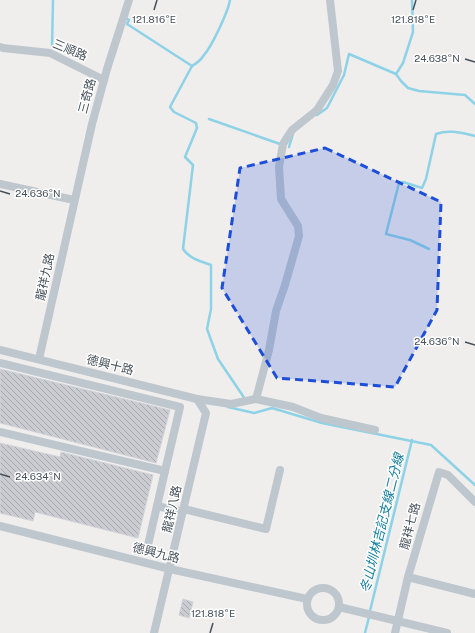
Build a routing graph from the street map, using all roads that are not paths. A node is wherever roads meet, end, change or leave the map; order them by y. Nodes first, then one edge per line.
1 (129, 0) edge
2 (330, 0) edge
3 (0, 47) edge
4 (104, 80) junction
5 (0, 184) edge
6 (74, 200) junction
7 (0, 350) edge
8 (39, 359) junction
9 (0, 363) edge
10 (197, 399) junction
11 (256, 399) junction
12 (375, 430) dead end
13 (0, 432) edge
14 (280, 470) dead end
15 (165, 471) junction
16 (475, 502) edge
17 (157, 506) junction
18 (183, 511) junction
19 (0, 526) edge
20 (148, 545) dead end
21 (170, 569) junction
22 (408, 577) junction
23 (475, 594) edge
24 (307, 600) junction
25 (339, 607) junction
26 (397, 621) junction
27 (154, 633) edge
28 (395, 633) edge
29 (447, 633) edge

1 - 4 street, 三奇路
2 - 11 street
3 - 4 street, 三順路
4 - 6 street, 三奇路
5 - 6 street
6 - 8 street, 龍祥九路
7 - 8 street, 德興十路
8 - 10 street, 德興十路
9 - 15 street
10 - 11 street, 德興十路
10 - 18 street, 龍祥八路
11 - 12 street
13 - 15 street
14 - 18 street
15 - 17 street
16 - 22 street, 龍祥七路
17 - 18 street
17 - 20 street
18 - 21 street, 龍祥八路
19 - 21 street, 德興九路
21 - 24 street, 德興九路
21 - 27 street, 龍祥八路
22 - 23 street
22 - 26 street, 龍祥七路
24 - 25 street
24 - 25 street
25 - 26 street
26 - 28 street, 龍祥七路
26 - 29 street

